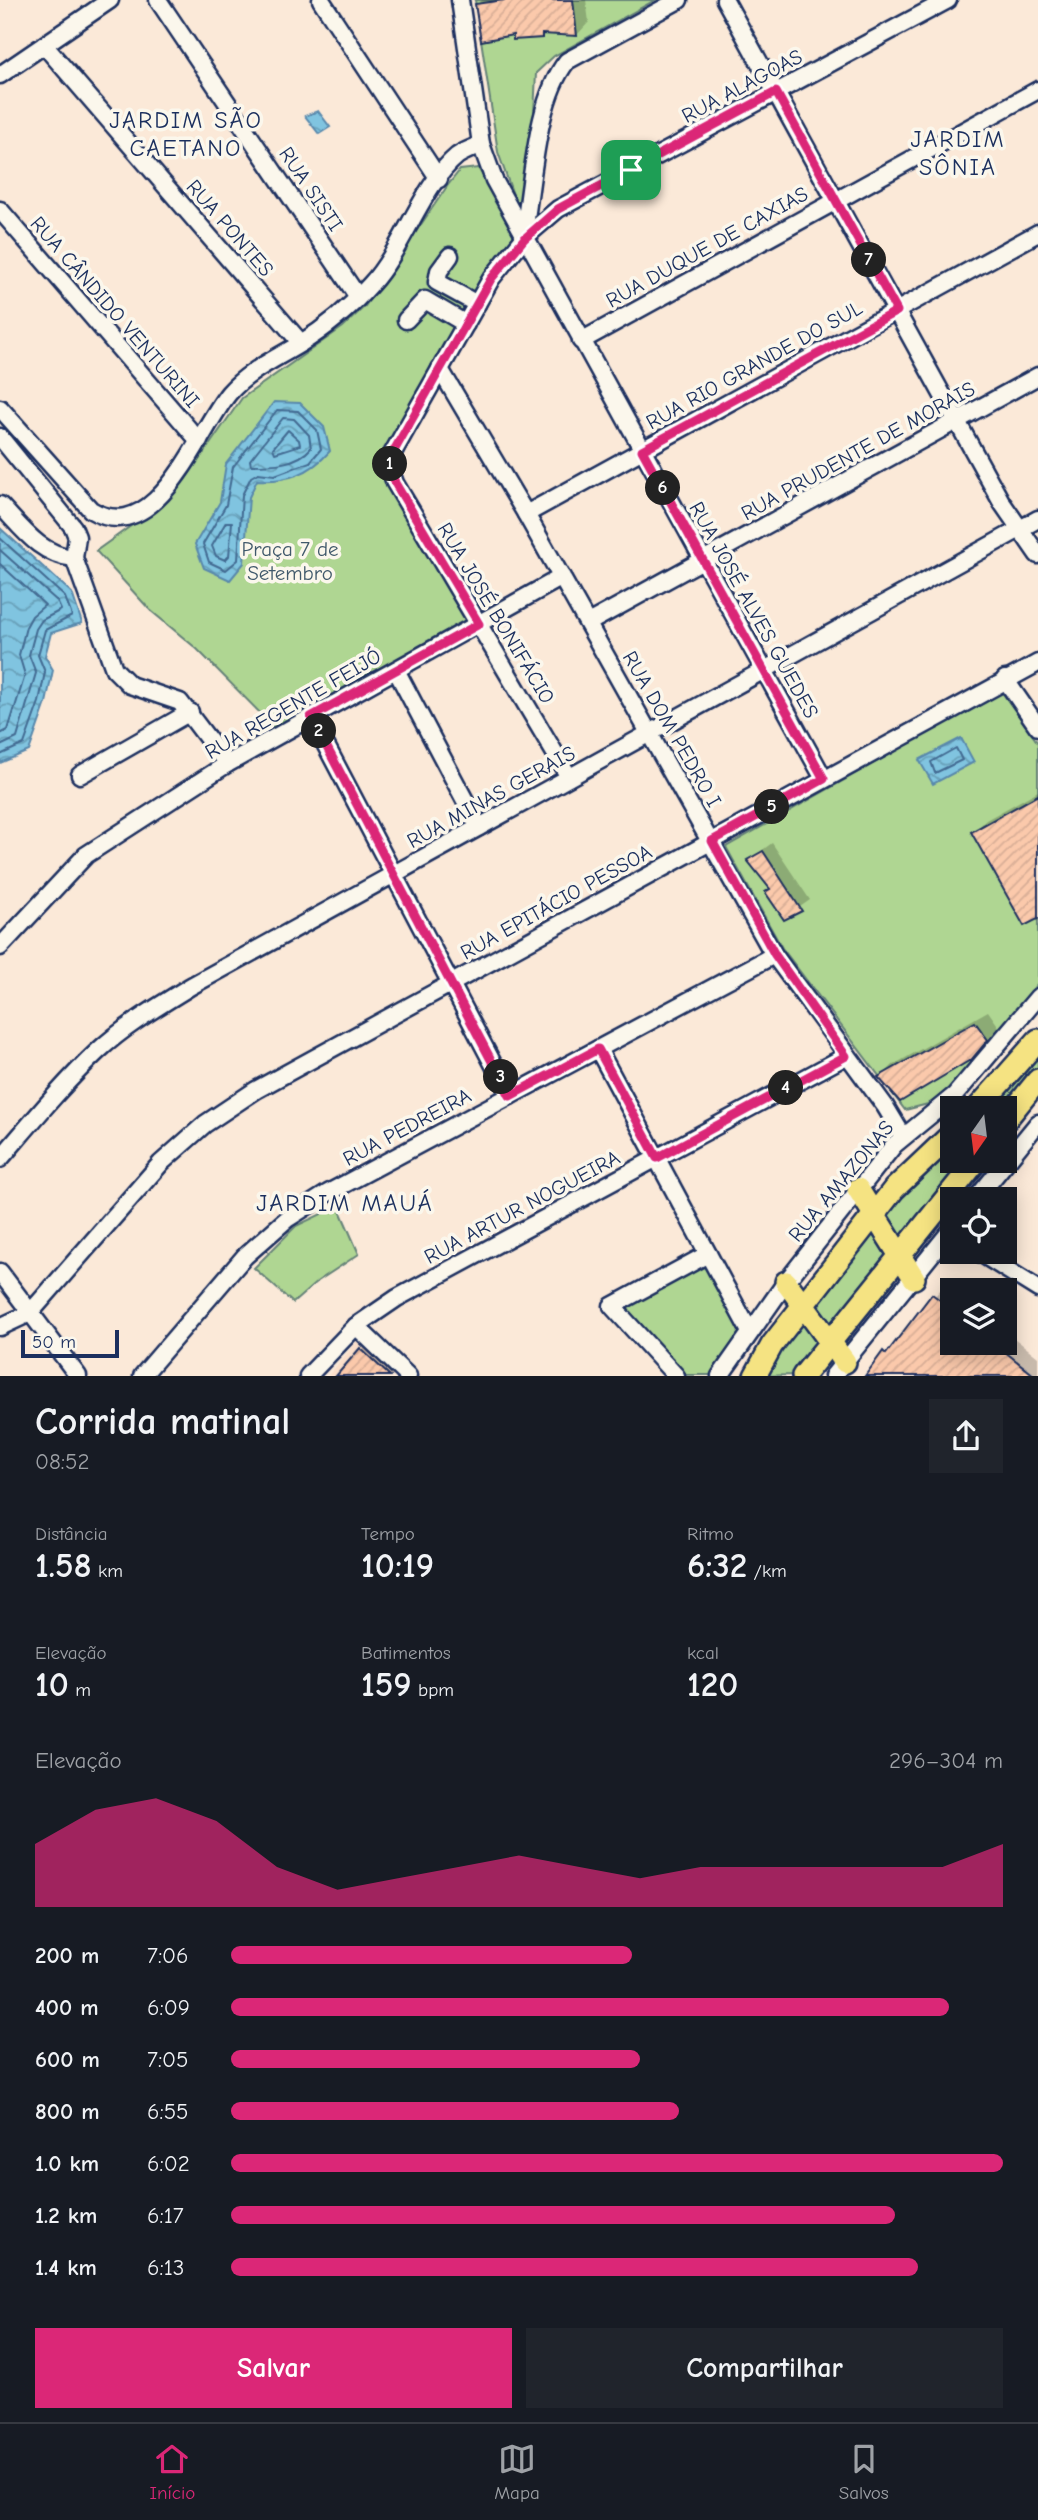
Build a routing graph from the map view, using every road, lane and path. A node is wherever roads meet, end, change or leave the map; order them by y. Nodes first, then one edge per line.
1 (110, 0) edge
2 (158, 0) edge
3 (321, 0) edge
4 (460, 0) edge
5 (679, 0) edge
6 (725, 0) edge
7 (948, 0) edge
8 (44, 45) junction
9 (0, 75) edge
10 (1038, 90) edge
11 (776, 92) junction
12 (481, 145) junction
13 (439, 178) junction
14 (836, 201) junction
15 (0, 210) edge
16 (1038, 233) edge
17 (524, 237) junction
18 (450, 256) dead end
19 (358, 297) junction
20 (477, 304) junction
21 (897, 311) junction
22 (406, 320) dead end
23 (466, 324) junction
24 (581, 341) junction
25 (301, 343) junction
26 (440, 369) junction
27 (1038, 376) edge
28 (0, 408) edge
29 (957, 421) junction
30 (0, 437) edge
31 (199, 441) junction
32 (642, 450) junction
33 (390, 468) joint
34 (0, 505) edge
35 (526, 514) junction
36 (1038, 519) edge
37 (1020, 529) junction
38 (1038, 555) edge
39 (74, 558) junction
40 (703, 560) junction
41 (562, 577) junction
42 (588, 622) junction
43 (479, 624) junction
44 (1038, 663) edge
45 (396, 670) junction
46 (764, 670) junction
47 (1006, 680) junction
48 (190, 712) junction
49 (311, 717) junction
50 (1038, 727) edge
51 (650, 733) junction
52 (227, 764) junction
53 (80, 775) dead end
54 (569, 777) junction
55 (824, 779) junction
56 (479, 827) junction
57 (712, 841) junction
58 (394, 874) junction
59 (0, 947) edge
60 (775, 955) junction
61 (451, 983) junction
62 (1038, 997) edge
63 (1038, 1040) edge
64 (598, 1049) junction
65 (846, 1056) junction
66 (1038, 1080) edge
67 (510, 1096) junction
68 (989, 1096) edge
69 (1017, 1106) edge
70 (1038, 1123) edge
71 (903, 1136) junction
72 (940, 1145) edge
73 (0, 1158) edge
74 (657, 1158) junction
75 (966, 1173) edge
76 (986, 1187) edge
77 (858, 1189) junction
78 (874, 1215) junction
79 (940, 1246) edge
80 (708, 1254) junction
81 (901, 1258) junction
82 (998, 1264) edge
83 (0, 1272) edge
84 (914, 1278) junction
85 (786, 1282) junction
86 (1038, 1289) edge
87 (804, 1306) junction
88 (30, 1313) junction
89 (356, 1326) junction
90 (0, 1328) edge
91 (750, 1332) junction
92 (831, 1343) junction
93 (839, 1369) edge
94 (78, 1376) edge
95 (142, 1376) edge
96 (308, 1376) edge
97 (408, 1376) edge
98 (676, 1376) edge
99 (720, 1376) edge
100 (755, 1376) edge
101 (803, 1376) edge

1 - 8 street
2 - 19 street, RUA SISTI
3 - 13 street
4 - 12 street, RUA JOSÉ ALVES GUEDES
5 - 17 street
6 - 11 street
7 - 11 street, RUA ALAGOAS
8 - 9 street
8 - 25 street, RUA PONTES
10 - 14 street, RUA DUQUE DE CAXIAS
11 - 14 street
11 - 17 street, RUA ALAGOAS
12 - 13 street
12 - 17 street, RUA JOSÉ ALVES GUEDES
13 - 19 street
14 - 21 street
14 - 24 street, RUA DUQUE DE CAXIAS
15 - 31 street, RUA CÂNDIDO VENTURINI
16 - 21 street, RUA RIO GRANDE DO SUL
17 - 20 street, RUA ALAGOAS
17 - 24 street, RUA JOSÉ ALVES GUEDES
18 - 20 street
19 - 25 street
20 - 23 street, RUA ALAGOAS
21 - 29 street
21 - 32 street, RUA RIO GRANDE DO SUL
22 - 23 street
23 - 26 street, RUA ALAGOAS
24 - 32 street, RUA JOSÉ ALVES GUEDES
25 - 31 street
26 - 33 street, RUA ALAGOAS
26 - 35 street, RUA DOM PEDRO I
27 - 29 street, RUA PRUDENTE DE MORAIS
28 - 31 street
29 - 37 street
29 - 40 street, RUA PRUDENTE DE MORAIS
30 - 39 street
32 - 35 street, RUA RIO GRANDE DO SUL
32 - 40 street, RUA JOSÉ ALVES GUEDES
33 - 43 street, RUA JOSÉ BONIFÁCIO
34 - 39 street
35 - 41 street, RUA DOM PEDRO I
36 - 37 street, RUA MINAS GERAIS
37 - 38 street
37 - 46 street, RUA MINAS GERAIS
39 - 48 street
40 - 42 street, RUA PRUDENTE DE MORAIS
40 - 46 street, RUA JOSÉ ALVES GUEDES
41 - 42 street, RUA DOM PEDRO I
41 - 43 street, RUA REGENTE FEIJÓ
42 - 51 street, RUA DOM PEDRO I
43 - 45 street, RUA REGENTE FEIJÓ
43 - 54 street, RUA JOSÉ BONIFÁCIO
44 - 47 street, RUA EPITÁCIO PESSOA
45 - 49 street, RUA REGENTE FEIJÓ
45 - 56 street
46 - 51 street, RUA MINAS GERAIS
46 - 55 street, RUA JOSÉ ALVES GUEDES
47 - 50 street
47 - 55 street, RUA EPITÁCIO PESSOA
48 - 52 street
48 - 53 street
49 - 52 street, RUA REGENTE FEIJÓ
49 - 58 street
51 - 54 street, RUA MINAS GERAIS
51 - 57 street, RUA DOM PEDRO I
52 - 59 street, RUA REGENTE FEIJÓ
54 - 56 street, RUA MINAS GERAIS
55 - 57 street, RUA EPITÁCIO PESSOA
56 - 58 street, RUA MINAS GERAIS
57 - 60 street, RUA DOM PEDRO I
57 - 61 street, RUA EPITÁCIO PESSOA
58 - 61 street
58 - 73 street, RUA MINAS GERAIS
60 - 64 street, RUA PEDREIRA
60 - 65 street, RUA DOM PEDRO I
61 - 67 street
61 - 88 street, RUA EPITÁCIO PESSOA
62 - 71 street, RUA AMAZONAS
63 - 68 main road
64 - 67 street, RUA PEDREIRA
64 - 74 street
65 - 71 street, RUA DOM PEDRO I
65 - 74 street, RUA ARTUR NOGUEIRA
66 - 69 main road
67 - 95 street, RUA PEDREIRA
70 - 76 street
71 - 77 street, RUA AMAZONAS
72 - 78 main road
74 - 80 street
74 - 89 street, RUA ARTUR NOGUEIRA
75 - 81 main road
77 - 78 main road
77 - 85 street, RUA AMAZONAS
78 - 81 main road
78 - 87 main road
79 - 84 street
80 - 91 street
80 - 98 street
81 - 84 main road
81 - 92 main road
82 - 86 street
83 - 88 street
84 - 93 street
85 - 87 main road
85 - 91 street, RUA AMAZONAS
87 - 92 main road
87 - 100 main road
88 - 90 street, RUA EPITÁCIO PESSOA
88 - 94 street
89 - 96 street, RUA ARTUR NOGUEIRA
89 - 97 street
91 - 99 street, RUA AMAZONAS
92 - 93 main road
92 - 101 main road

